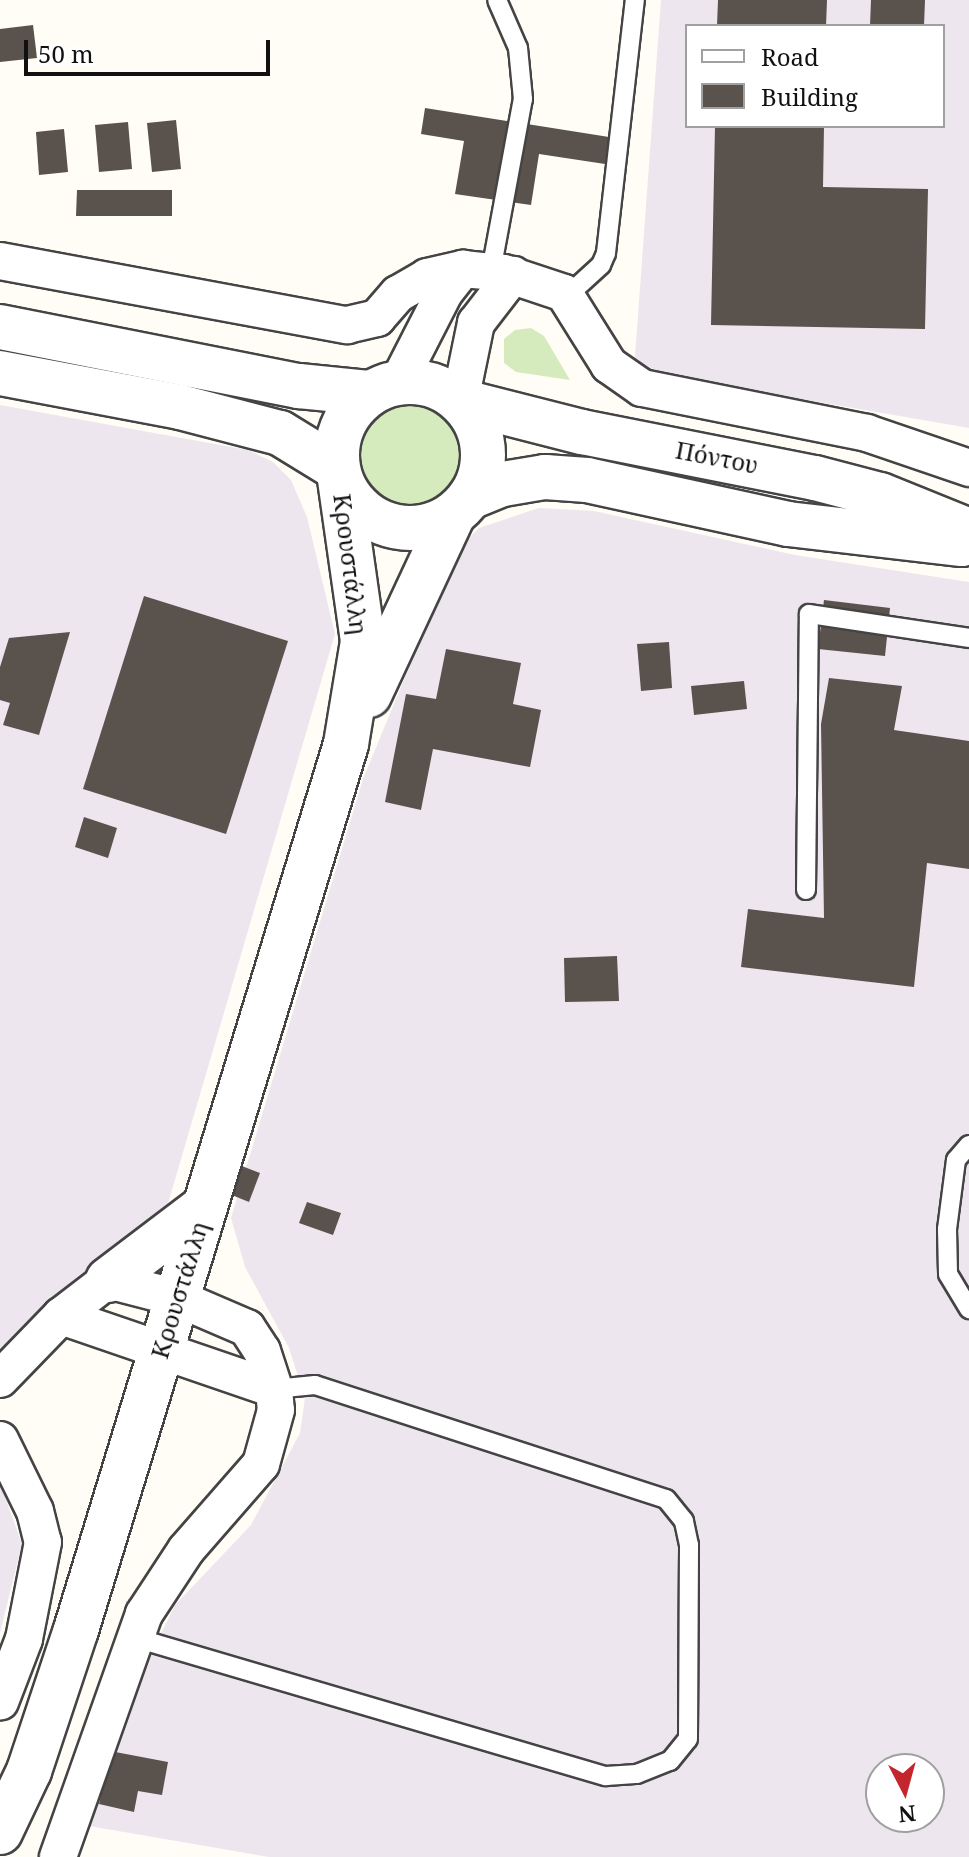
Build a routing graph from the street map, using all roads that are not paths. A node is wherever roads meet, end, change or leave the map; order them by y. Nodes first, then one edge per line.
1 (497, 0) edge
2 (635, 0) edge
3 (0, 261) edge
4 (489, 272) junction
5 (567, 296) junction
6 (0, 327) edge
7 (0, 373) edge
8 (385, 388) junction
9 (460, 401) junction
10 (969, 468) edge
11 (339, 474) junction
12 (462, 506) junction
13 (969, 531) edge
14 (969, 545) edge
15 (969, 638) edge
16 (346, 744) junction
17 (806, 890) dead end
18 (969, 1145) edge
19 (204, 1207) junction
20 (108, 1280) junction
21 (177, 1298) junction
22 (969, 1309) edge
23 (61, 1316) junction
24 (160, 1350) junction
25 (0, 1379) edge
26 (274, 1389) junction
27 (0, 1440) edge
28 (136, 1638) junction
29 (0, 1702) edge
30 (0, 1832) edge
31 (58, 1857) edge

1 - 4 lane
2 - 5 lane
3 - 4 street
4 - 5 street
4 - 8 street
4 - 9 street
5 - 10 street
6 - 8 street
7 - 11 street
8 - 9 street
8 - 11 street
9 - 12 street
9 - 13 street, Πόντου
11 - 12 street
11 - 16 street, Κρουστάλλη
12 - 14 street
12 - 16 street, Κρουστάλλη
15 - 17 lane
16 - 19 street, Κρουστάλλη
18 - 22 lane
19 - 20 street
19 - 21 street, Κρουστάλλη
20 - 21 street
20 - 23 street
21 - 24 street, Κρουστάλλη
21 - 26 street
23 - 24 street
23 - 25 street
24 - 26 street
24 - 30 street, Κρουστάλλη
26 - 28 street
26 - 28 lane
27 - 29 street
28 - 31 street

